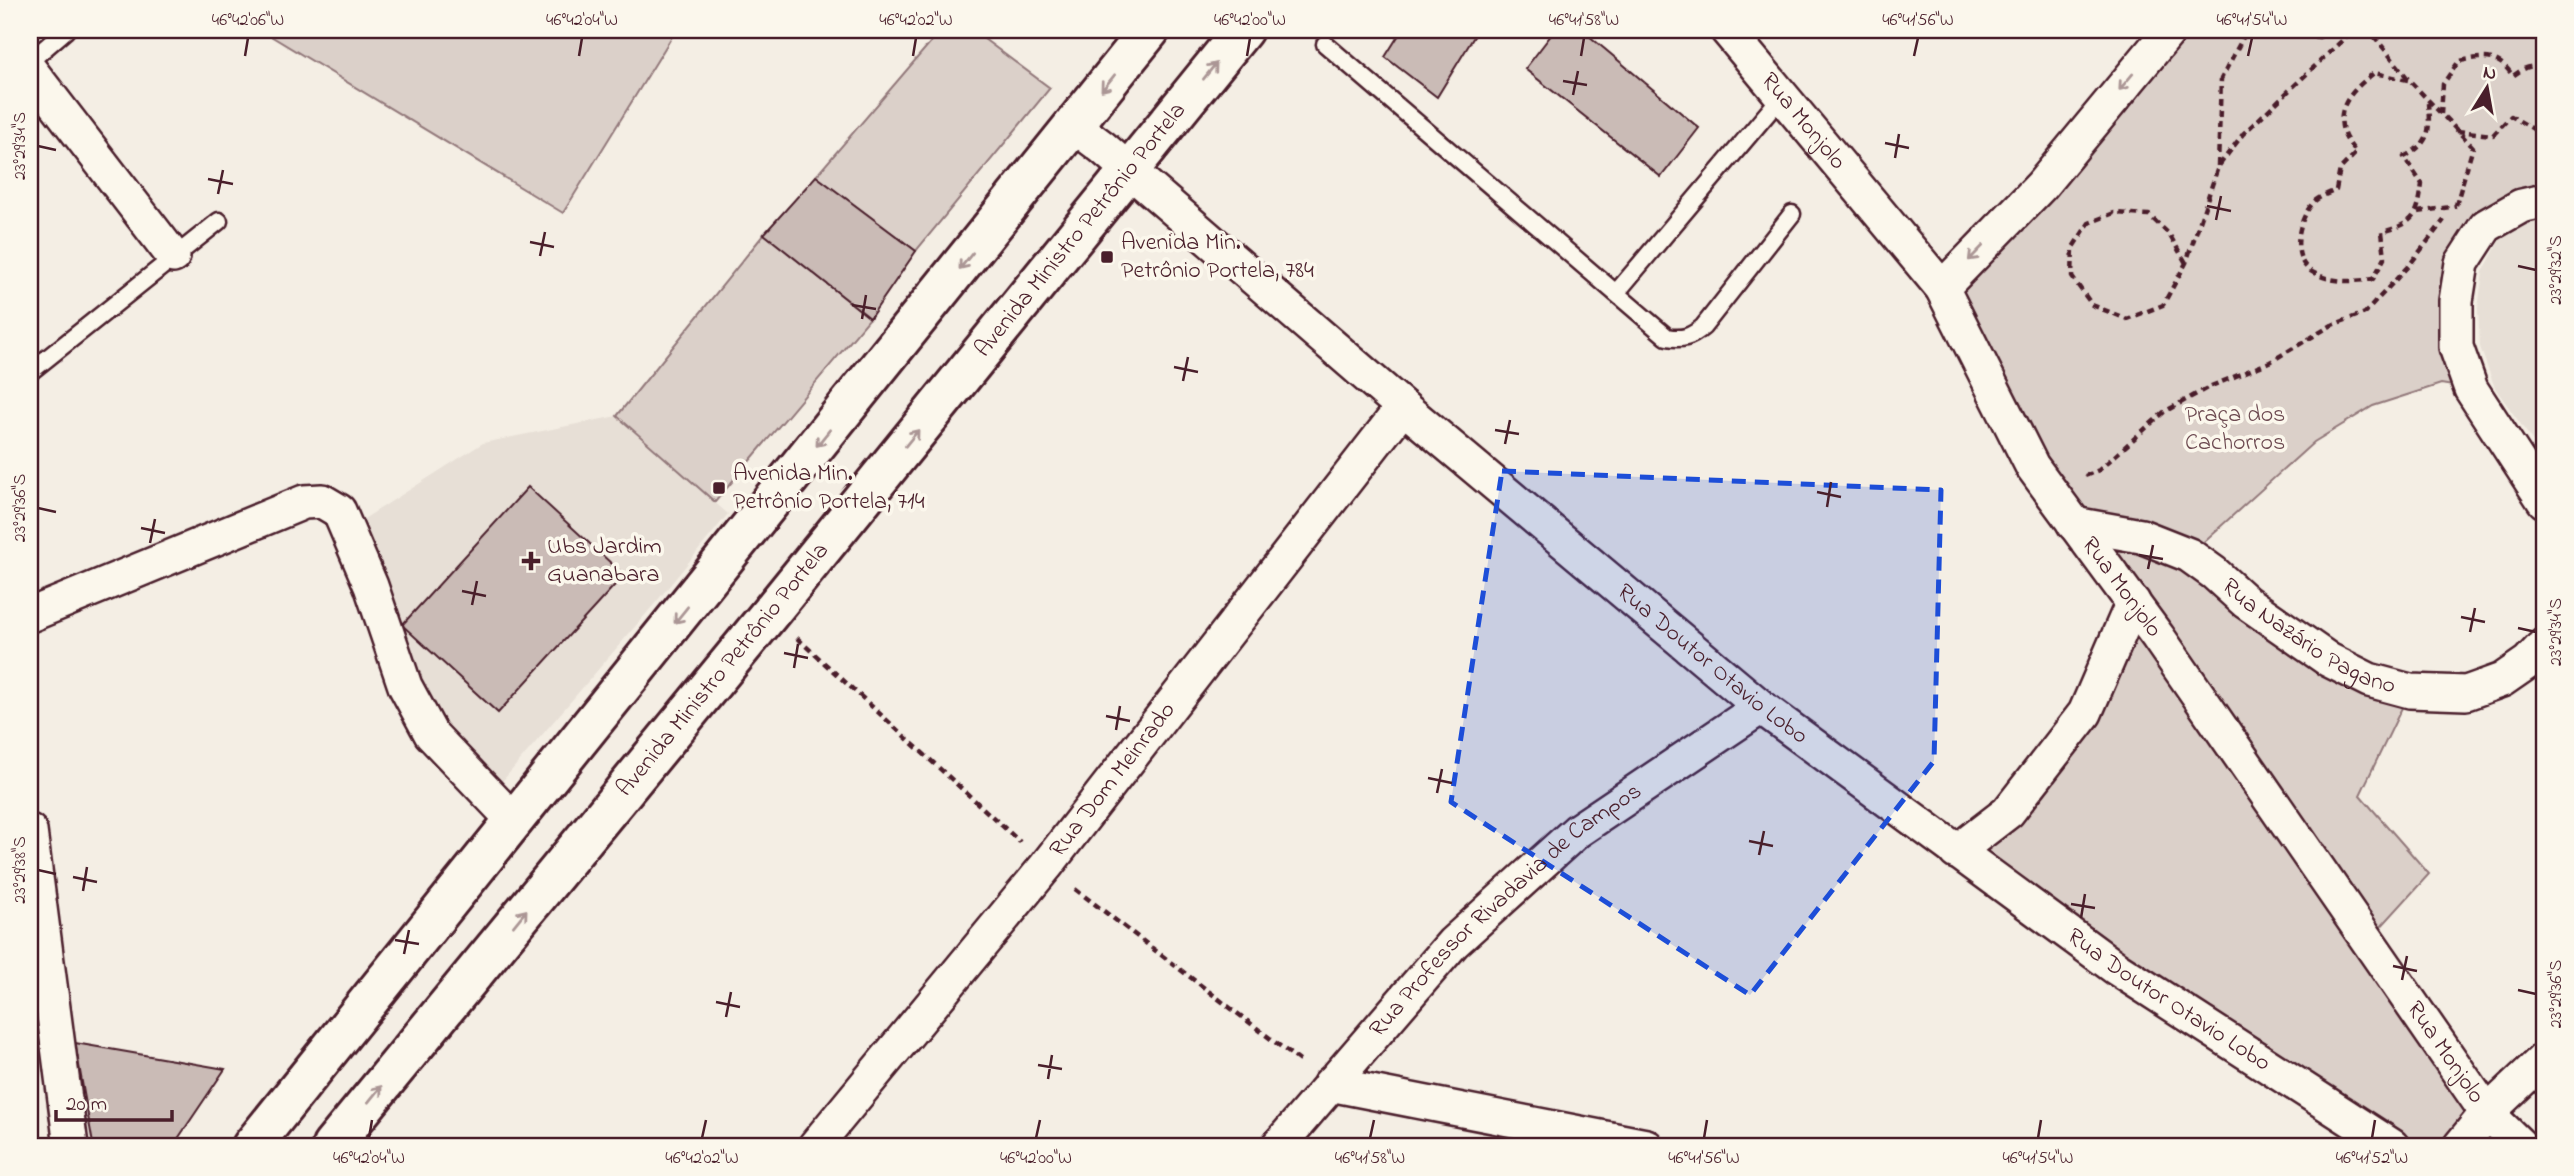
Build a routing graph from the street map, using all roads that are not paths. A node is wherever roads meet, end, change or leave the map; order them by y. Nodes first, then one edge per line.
1 (66, 30) edge
2 (1150, 30) edge
3 (1243, 30) edge
4 (1727, 30) edge
5 (2169, 30) edge
6 (1325, 44) dead end
7 (30, 61) edge
8 (30, 70) edge
9 (1782, 96) junction
10 (1074, 126) junction
11 (1130, 171) junction
12 (2544, 201) edge
13 (1792, 214) dead end
14 (219, 221) dead end
15 (173, 256) junction
16 (1942, 288) junction
17 (1616, 293) junction
18 (30, 372) edge
19 (1403, 407) junction
20 (2544, 501) edge
21 (2074, 524) junction
22 (2133, 603) junction
23 (30, 615) edge
24 (2544, 645) edge
25 (1761, 707) junction
26 (515, 822) junction
27 (30, 831) edge
28 (1956, 852) junction
29 (38, 954) edge
30 (2544, 1059) edge
31 (1330, 1084) junction
32 (2487, 1112) junction
33 (71, 1146) edge
34 (252, 1146) edge
35 (332, 1146) edge
36 (815, 1146) edge
37 (1278, 1146) edge
38 (1647, 1146) edge
39 (2392, 1146) edge
40 (2460, 1146) edge
41 (2521, 1146) edge

1 - 7 lane
2 -> 10 main road
11 -> 3 main road, Avenida Ministro Petrônio Portela
4 - 9 street, Rua Monjolo
5 -> 16 street
6 - 17 lane
8 - 15 street
9 - 16 street, Rua Monjolo
9 - 17 lane
10 - 11 street, Rua Doutor Otavio Lobo
10 -> 26 main road
11 - 19 street, Rua Doutor Otavio Lobo
35 -> 11 main road, Avenida Ministro Petrônio Portela
12 - 20 street
13 - 17 lane
14 - 15 lane
15 - 18 lane
16 - 21 street, Rua Monjolo
19 - 25 street, Rua Doutor Otavio Lobo
19 - 36 street, Rua Dom Meinrado
21 - 22 street, Rua Monjolo
21 - 24 street, Rua Nazário Pagano
22 - 28 street
22 - 32 street, Rua Monjolo
23 - 26 street
25 - 28 street, Rua Doutor Otavio Lobo
25 - 31 street, Rua Professor Rivadavia de Campos
26 - 34 main road
27 - 29 street
28 - 39 street, Rua Doutor Otavio Lobo
29 - 33 street
30 - 32 street
31 - 37 street, Rua Professor Rivadavia de Campos
31 - 38 street
32 - 40 street
32 - 41 street, Rua Monjolo

